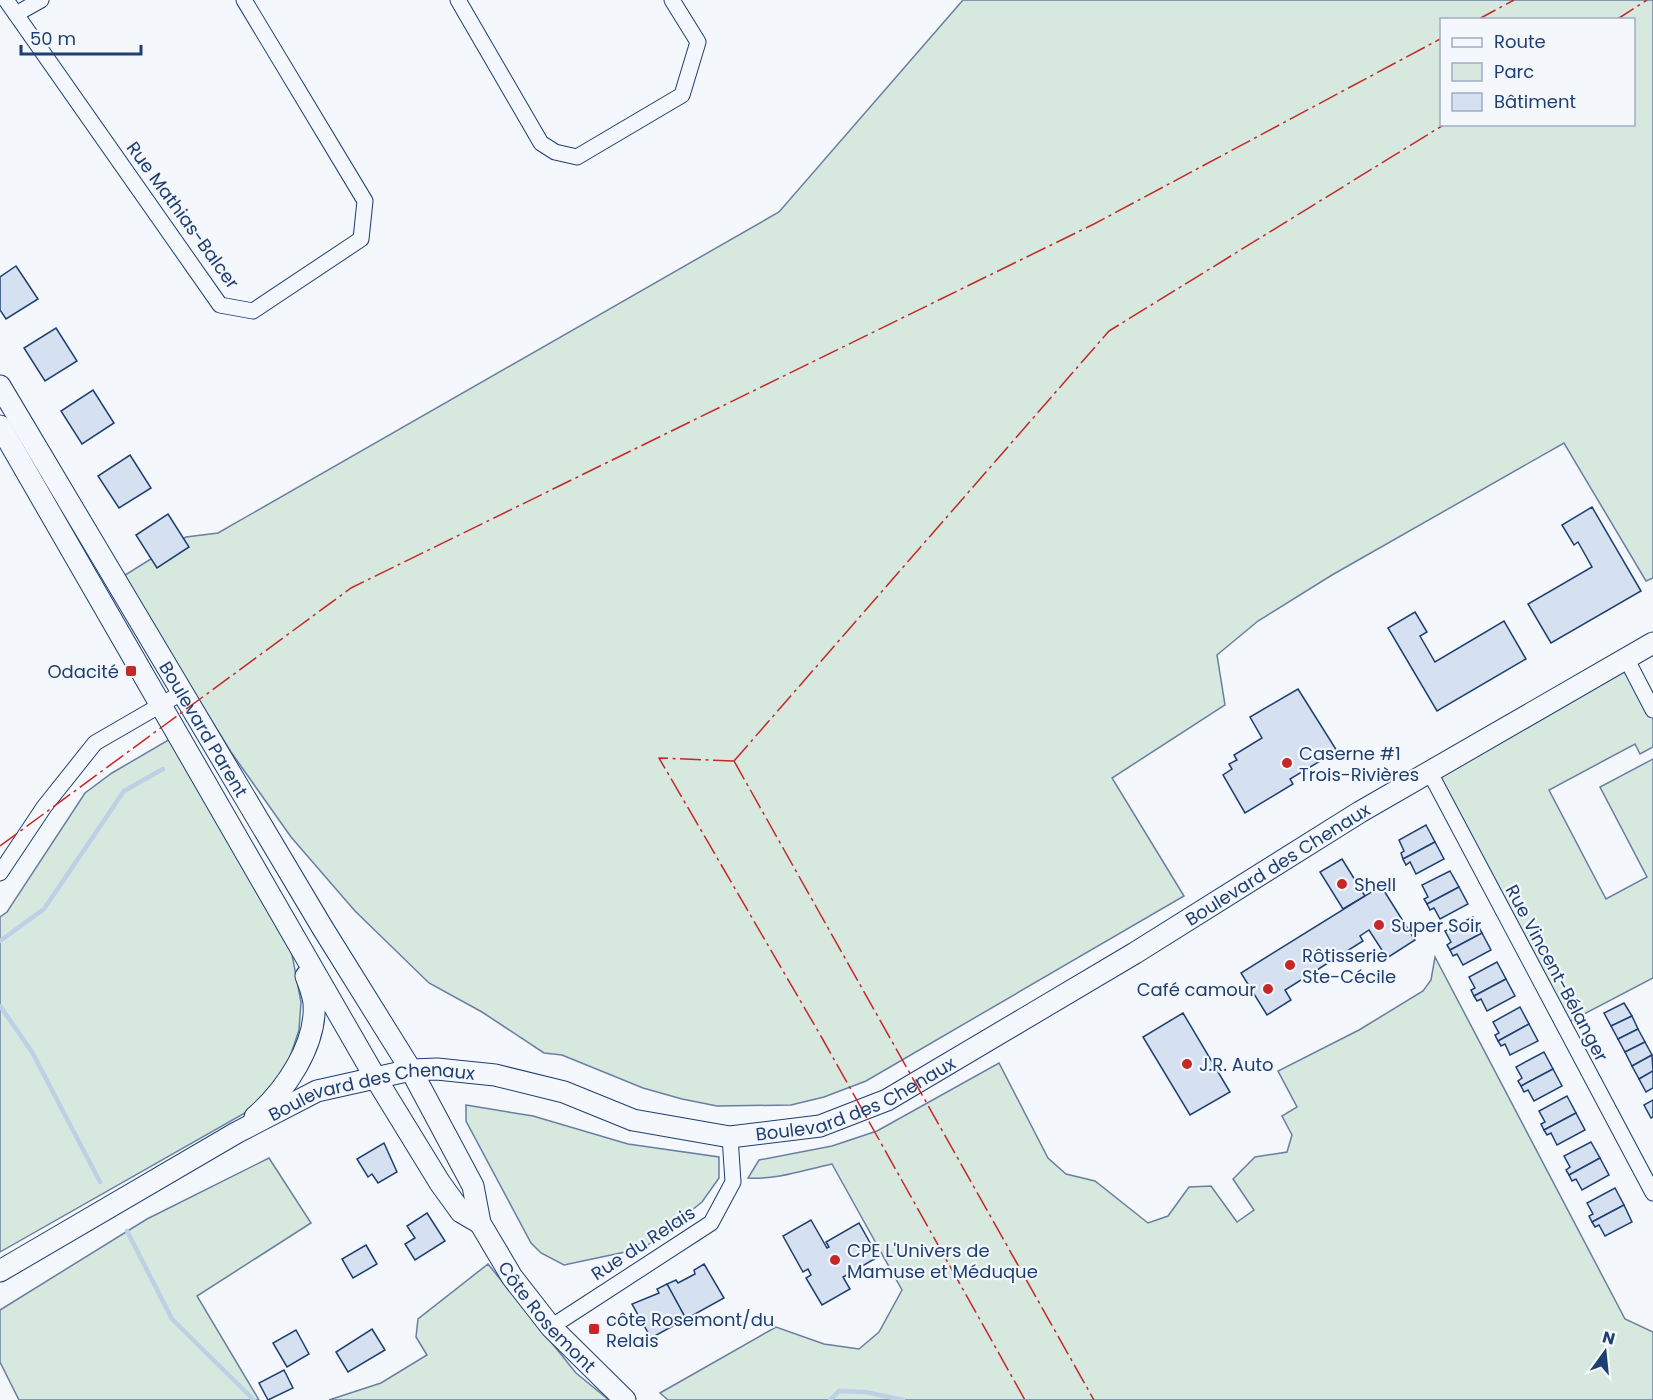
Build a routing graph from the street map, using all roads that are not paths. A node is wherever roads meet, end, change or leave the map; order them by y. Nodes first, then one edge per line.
1 (6, 0) edge
2 (41, 0) edge
3 (244, 0) edge
4 (458, 0) edge
5 (672, 0) edge
6 (16, 14) junction
7 (0, 386) edge
8 (0, 426) edge
9 (1653, 643) edge
10 (1626, 658) junction
11 (183, 692) junction
12 (160, 705) junction
13 (1653, 710) edge
14 (1429, 771) junction
15 (0, 873) edge
16 (298, 946) junction
17 (411, 1070) junction
18 (375, 1077) junction
19 (236, 1132) junction
20 (730, 1137) junction
21 (1653, 1192) edge
22 (480, 1224) junction
23 (0, 1271) edge
24 (551, 1327) junction
25 (625, 1400) edge

1 - 6 street, Rue Mathias-Balcer
2 - 6 street
3 - 6 street, Rue Mathias-Balcer
4 - 5 street
7 - 11 street, Boulevard Parent
8 - 12 street, Boulevard Parent
9 - 10 street, Boulevard des Chenaux
10 - 13 street
10 - 14 street, Boulevard des Chenaux
11 - 12 street
11 - 17 street, Boulevard Parent
12 - 15 street
12 - 16 street, Boulevard Parent
14 - 20 street, Boulevard des Chenaux
14 - 21 street, Rue Vincent-Bélanger
16 - 18 street, Boulevard Parent
16 - 19 street
17 - 18 street, Boulevard des Chenaux
17 - 20 street, Boulevard des Chenaux
17 - 22 street, Côte Rosemont
18 - 19 street, Boulevard des Chenaux
18 - 22 street, Côte Rosemont
19 - 23 street, Boulevard des Chenaux
20 - 24 street, Rue du Relais
22 - 24 street, Côte Rosemont
24 - 25 street, Côte Rosemont

